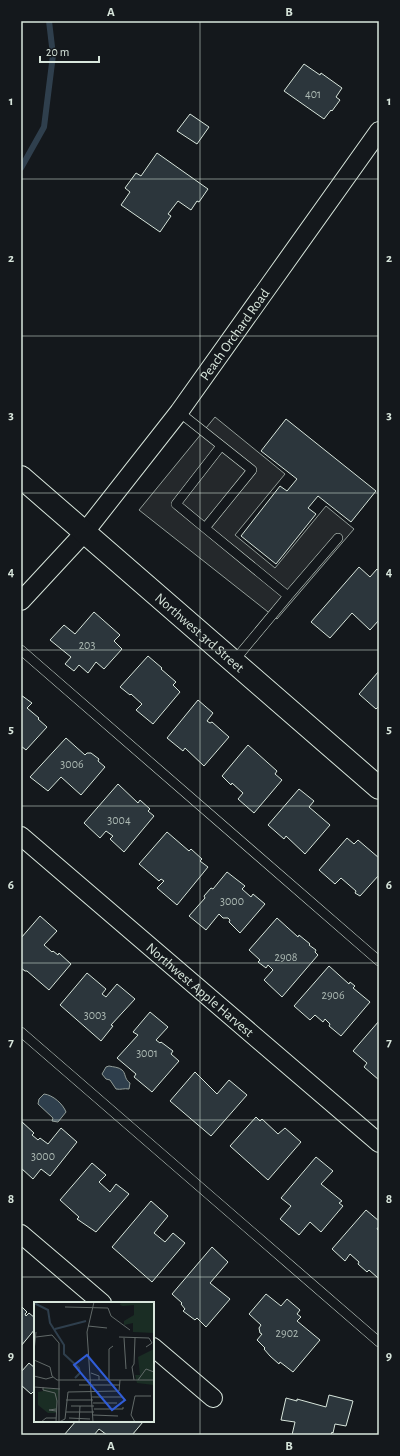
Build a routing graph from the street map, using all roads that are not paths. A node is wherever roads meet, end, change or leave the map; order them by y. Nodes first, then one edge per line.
1 (379, 131) edge
2 (180, 412) junction
3 (221, 446) junction
4 (21, 477) edge
5 (205, 528) junction
6 (84, 533) junction
7 (338, 538) dead end
8 (288, 596) junction
9 (21, 601) edge
10 (21, 650) edge
11 (233, 662) junction
12 (379, 788) edge
13 (21, 836) edge
14 (379, 960) edge
15 (21, 1032) edge
16 (379, 1143) edge
17 (21, 1234) edge
18 (101, 1302) edge
19 (379, 1342) edge
20 (154, 1348) edge
21 (213, 1398) dead end

1 - 2 street, Peach Orchard Road
2 - 3 lane
2 - 6 street, Peach Orchard Road
3 - 5 lane
3 - 5 lane
4 - 6 street, Northwest 3rd Street
5 - 8 lane
6 - 9 street, Peach Orchard Road
6 - 11 street, Northwest 3rd Street
7 - 8 lane
8 - 11 lane
10 - 14 lane
11 - 12 street, Northwest 3rd Street
13 - 16 street, Northwest Apple Harvest
15 - 19 lane
17 - 18 street
20 - 21 street

